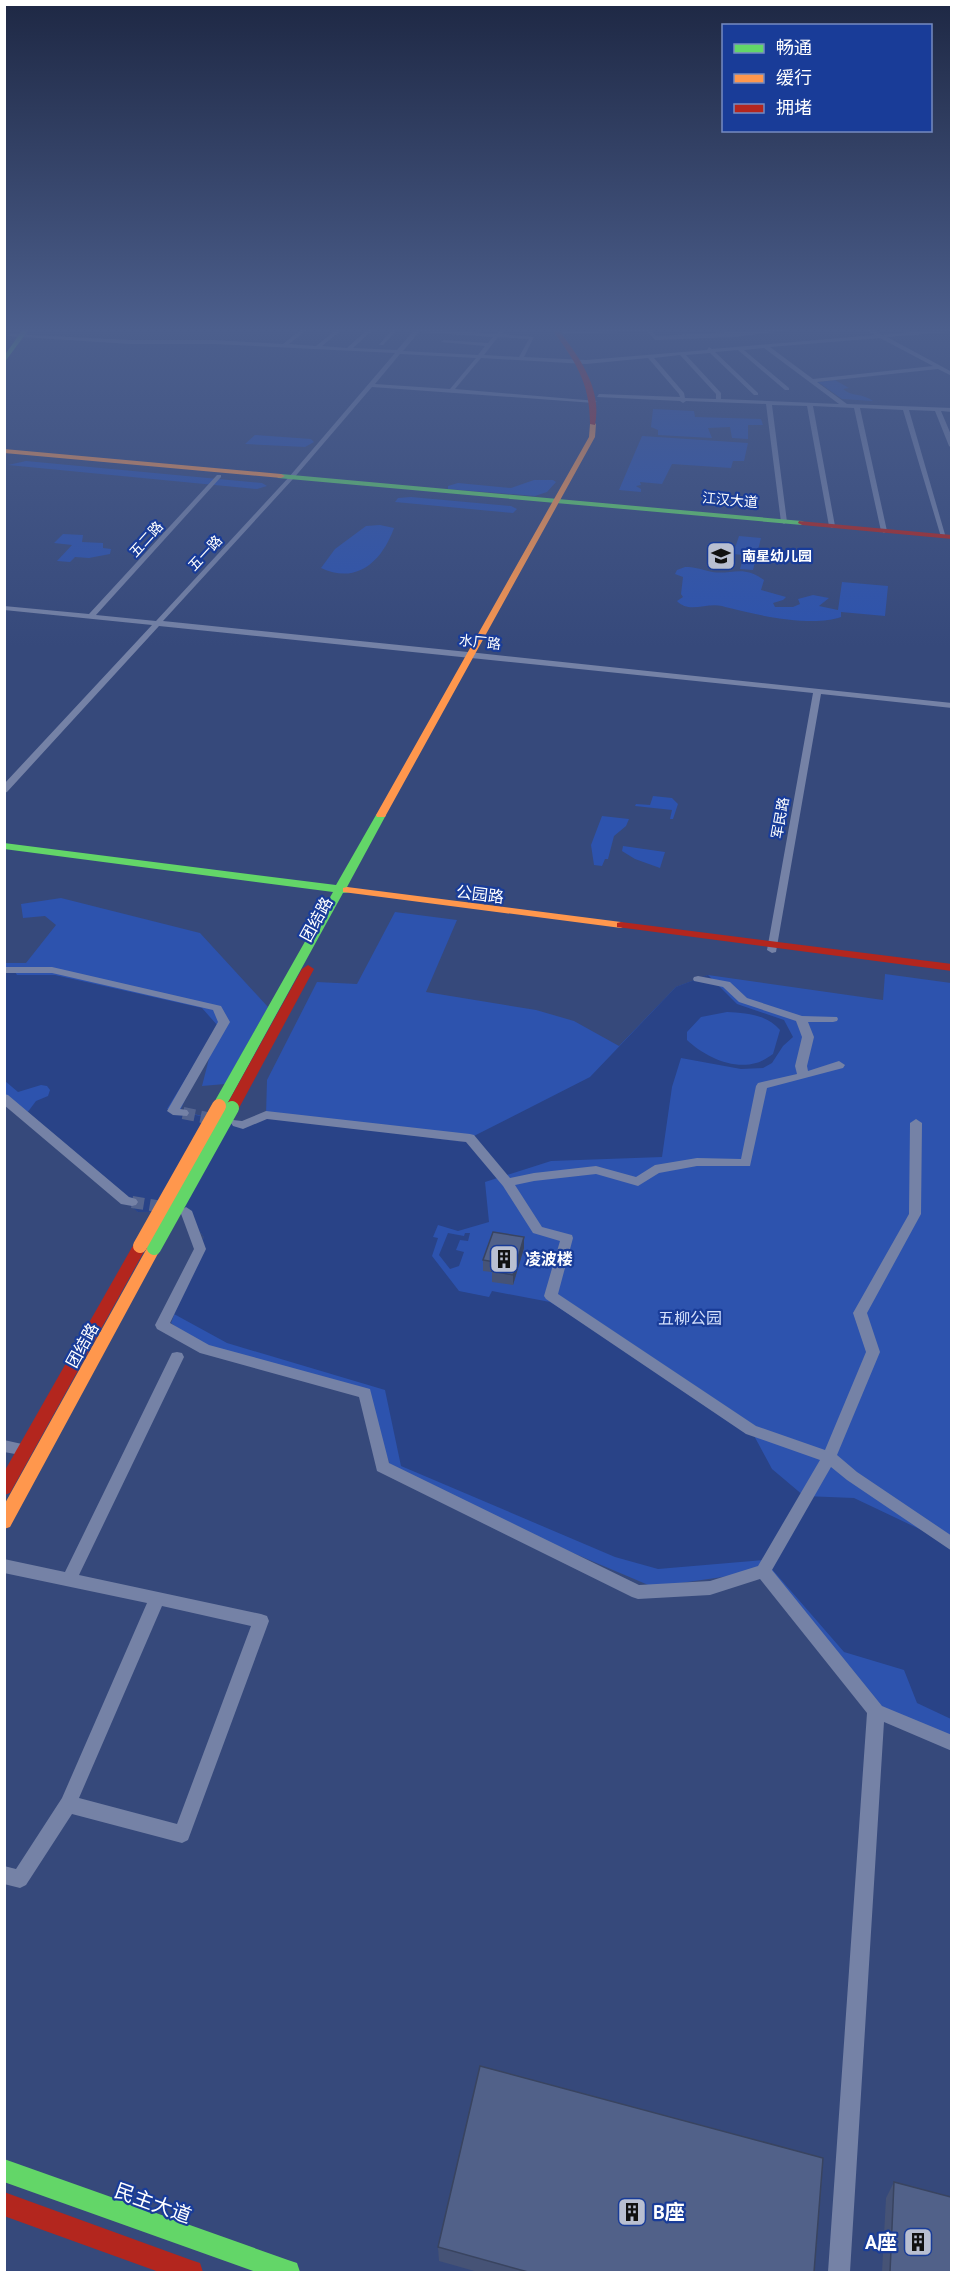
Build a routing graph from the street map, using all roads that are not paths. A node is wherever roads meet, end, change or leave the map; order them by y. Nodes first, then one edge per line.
1 (328, 434) edge
2 (599, 434) edge
3 (773, 434) edge
4 (816, 434) edge
5 (863, 434) edge
6 (912, 434) edge
7 (4, 451) edge
8 (4, 457) edge
9 (219, 476) junction
10 (289, 480) junction
11 (557, 504) junction
12 (784, 522) junction
13 (832, 526) junction
14 (884, 531) junction
15 (947, 538) edge
16 (4, 608) edge
17 (90, 617) junction
18 (156, 624) junction
19 (474, 655) junction
20 (817, 692) junction
21 (951, 706) edge
22 (4, 790) edge
23 (4, 848) edge
24 (344, 891) junction
25 (773, 948) junction
26 (4, 970) edge
27 (951, 970) edge
28 (698, 979) dead end
29 (801, 1019) junction
30 (833, 1019) dead end
31 (839, 1065) dead end
32 (803, 1076) junction
33 (4, 1098) edge
34 (225, 1107) junction
35 (183, 1113) dead end
36 (916, 1122) dead end
37 (237, 1123) dead end
38 (507, 1183) junction
39 (132, 1202) tunnel mouth
40 (186, 1211) dead end
41 (177, 1357) dead end
42 (4, 1446) edge
43 (26, 1450) junction
44 (829, 1457) junction
45 (4, 1488) edge
46 (4, 1522) edge
47 (951, 1545) edge
48 (4, 1566) edge
49 (764, 1569) junction
50 (69, 1580) junction
51 (158, 1598) junction
52 (876, 1711) junction
53 (951, 1743) edge
54 (68, 1804) junction
55 (4, 1875) edge
56 (4, 2170) edge
57 (4, 2204) edge
58 (191, 2272) edge
59 (288, 2272) edge
60 (838, 2272) edge

1 - 10 street, 五一路
2 - 11 main road, 团结路
3 - 12 street
4 - 13 street
5 - 14 street
6 - 15 street
7 - 10 main road, 江汉大道
8 - 9 main road, 江汉大道
9 - 10 main road, 江汉大道
9 - 17 street, 五二路
10 - 11 main road, 江汉大道
10 - 18 street, 五一路
11 - 12 main road, 江汉大道
11 - 15 main road, 江汉大道
11 - 19 main road, 团结路
12 - 13 main road, 江汉大道
13 - 14 main road, 江汉大道
14 - 15 main road, 江汉大道
16 - 17 street, 水厂路
17 - 18 street, 水厂路
18 - 19 street, 水厂路
18 - 22 street, 五一路
19 - 20 street, 水厂路
19 - 24 main road, 团结路
20 - 21 street, 水厂路
20 - 25 street, 军民路
23 - 24 main road, 公园路
24 - 25 main road, 公园路
24 - 34 main road, 团结路
25 - 27 main road, 公园路
26 - 35 street
28 - 29 street
29 - 30 street
29 - 32 street
31 - 32 street
32 - 38 street
33 - 39 street
34 - 43 main road, 团结路, bridge
34 - 46 main road, 团结路, bridge
36 - 44 street
37 - 38 street
38 - 44 street
40 - 49 street
41 - 50 street
42 - 43 street
43 - 45 main road, 团结路
44 - 47 street
44 - 49 street
48 - 50 street
49 - 52 street
50 - 51 street
51 - 54 street
51 - 54 street
52 - 53 street
52 - 60 street
54 - 55 street
56 - 59 main road, 民主大道
57 - 58 main road

